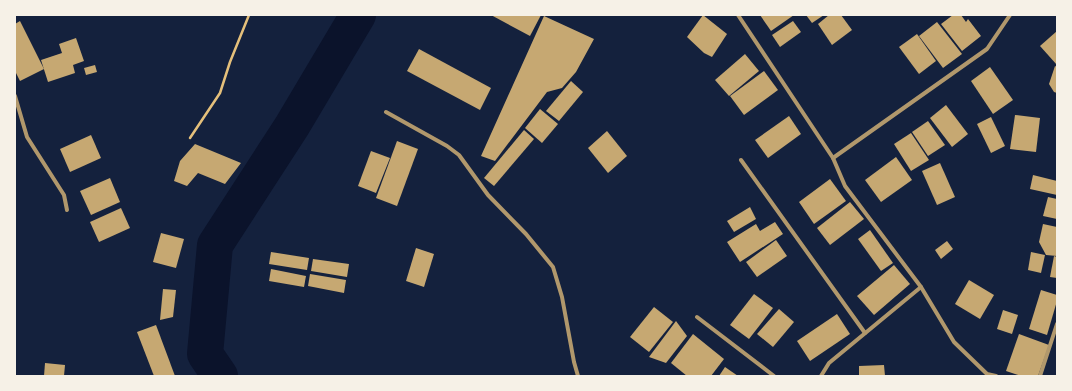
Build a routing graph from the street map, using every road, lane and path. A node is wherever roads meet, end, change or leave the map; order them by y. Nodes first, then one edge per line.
1 (249, 15) edge
2 (738, 15) edge
3 (1010, 15) edge
4 (15, 96) edge
5 (386, 112) dead end
6 (190, 138) dead end
7 (833, 158) junction
8 (741, 160) dead end
9 (67, 210) dead end
10 (921, 287) junction
11 (697, 317) dead end
12 (1057, 324) edge
13 (865, 334) junction
14 (578, 376) edge
15 (774, 376) edge
16 (821, 376) edge
17 (996, 376) edge
18 (1040, 376) edge

1 - 6 path
2 - 7 street
3 - 7 street
4 - 9 street
5 - 14 street
7 - 10 street
8 - 13 street
10 - 13 street
10 - 17 street
11 - 15 street
12 - 18 street
13 - 16 street

